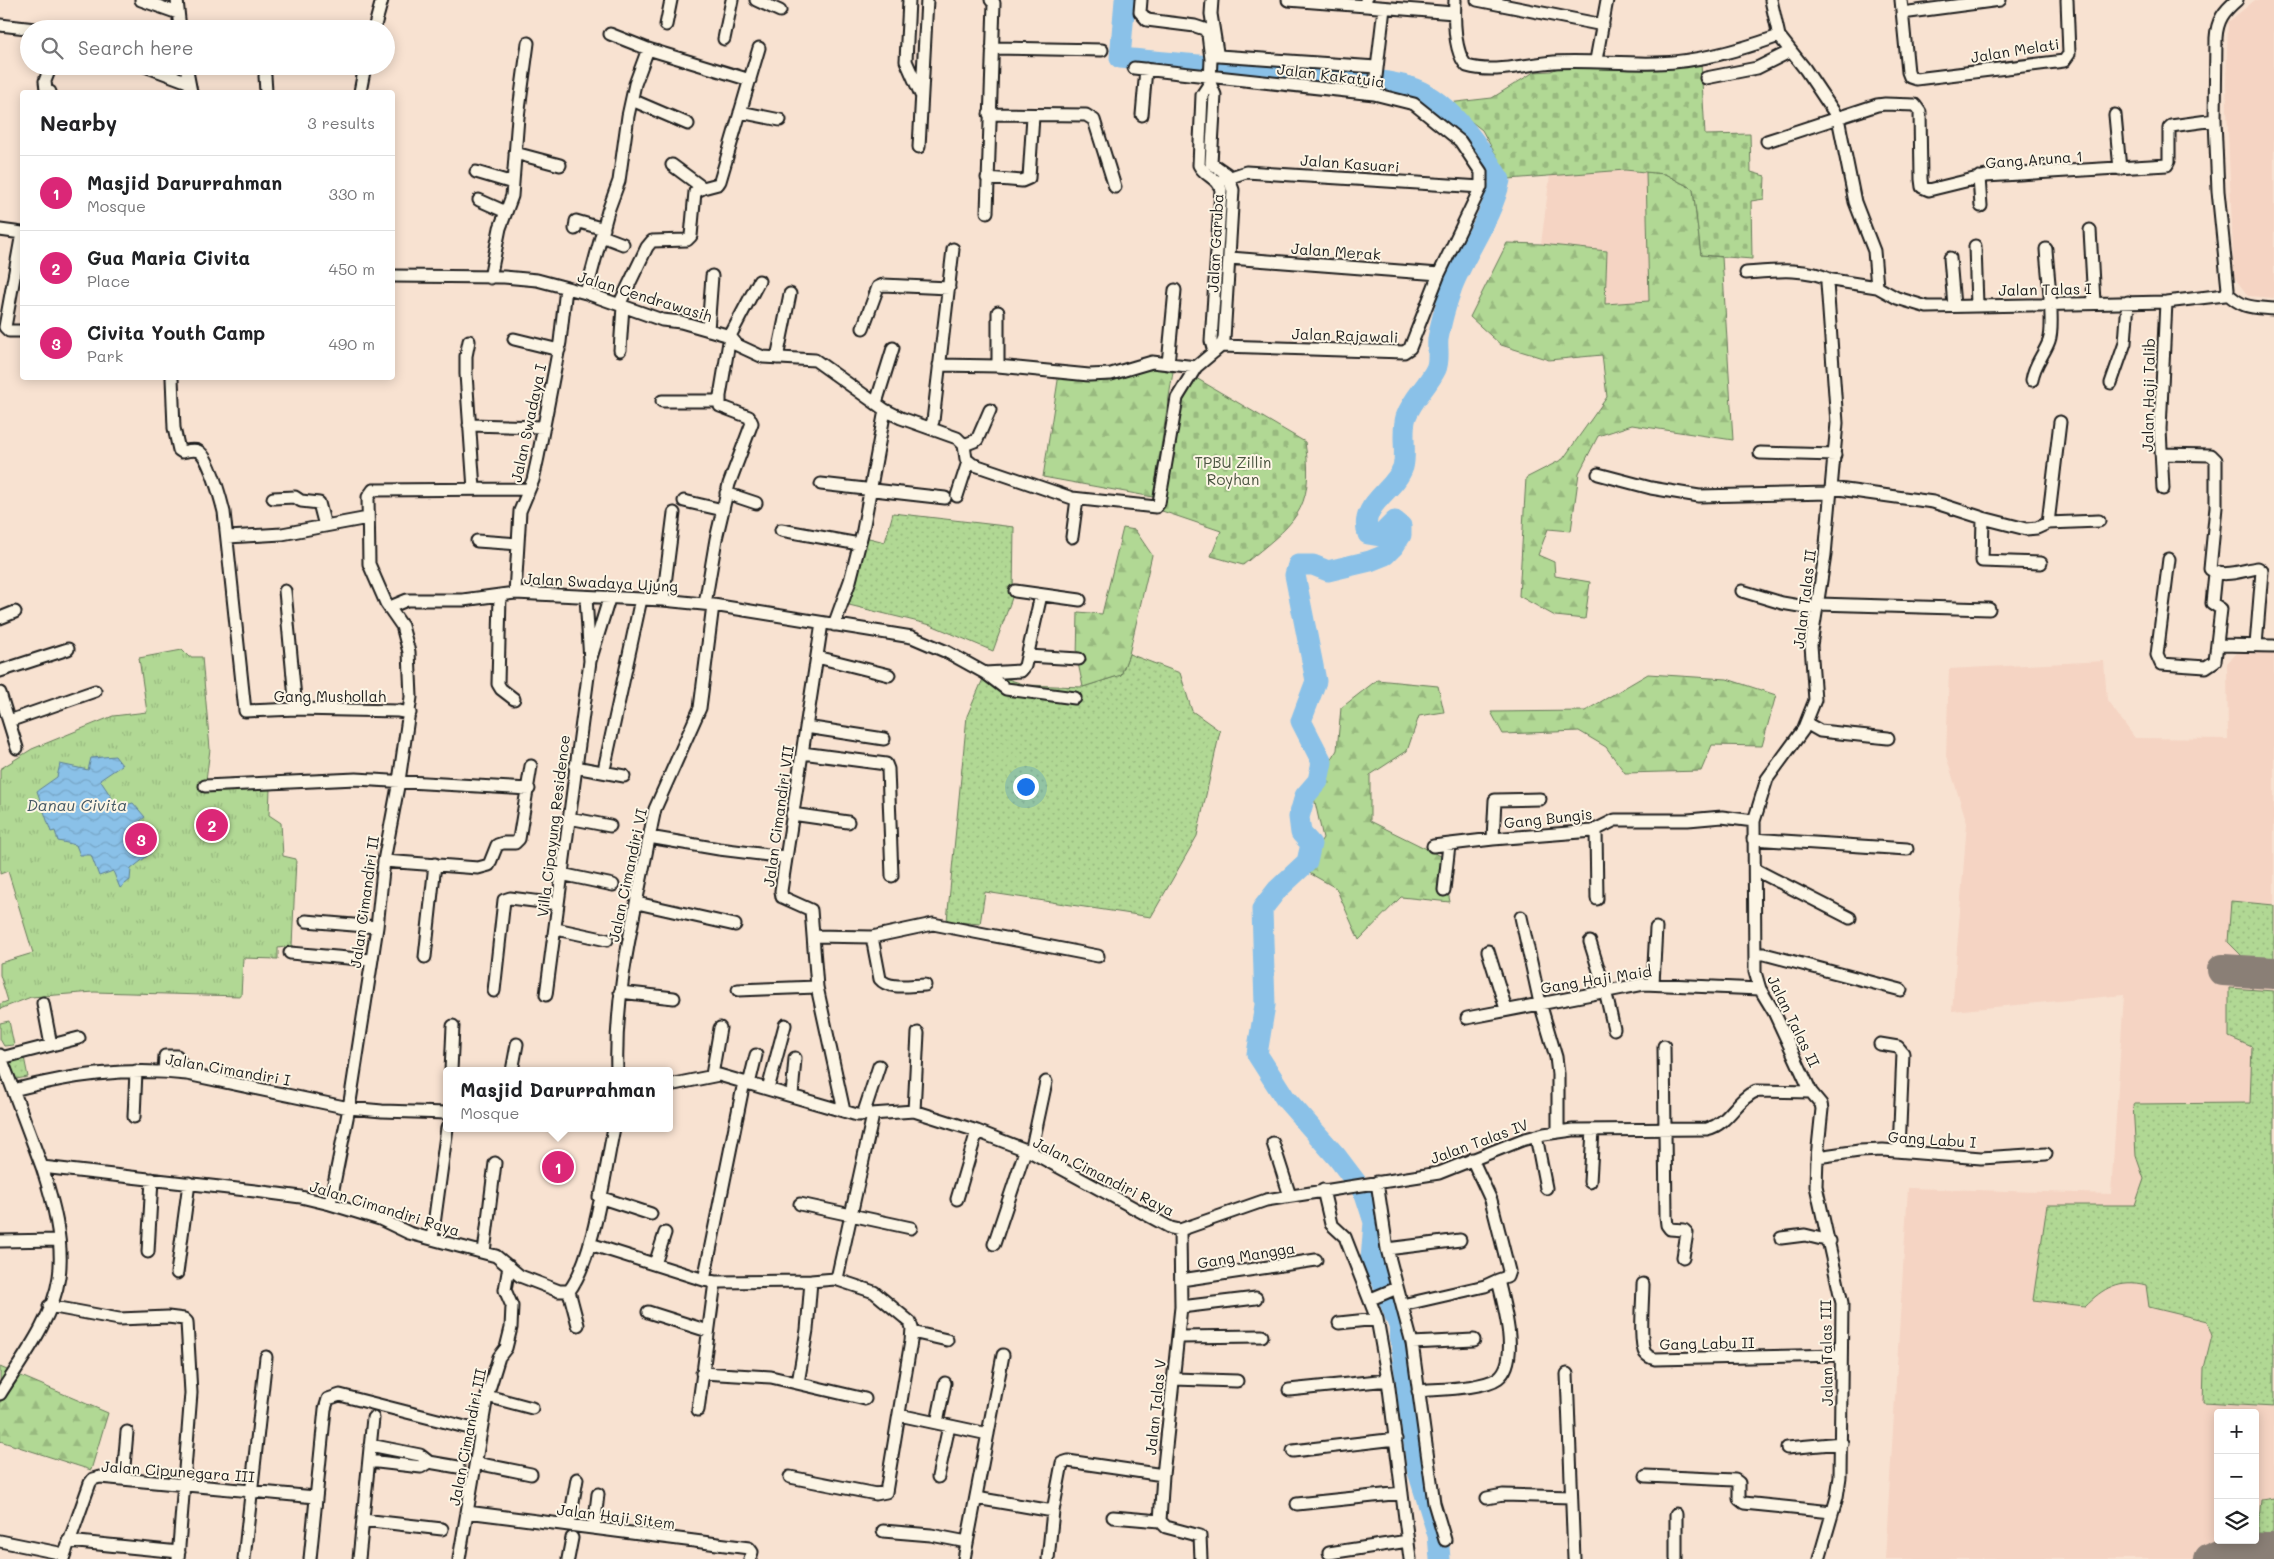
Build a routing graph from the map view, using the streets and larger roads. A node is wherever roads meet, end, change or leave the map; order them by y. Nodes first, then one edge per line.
1 (141, 0) edge
2 (177, 0) edge
3 (382, 0) edge
4 (672, 0) edge
5 (732, 0) edge
6 (756, 0) edge
7 (909, 0) edge
8 (927, 0) edge
9 (991, 0) edge
10 (1141, 0) edge
11 (1212, 0) edge
12 (1288, 0) edge
13 (1455, 0) edge
14 (1477, 0) edge
15 (1607, 0) edge
16 (1771, 0) edge
17 (1901, 0) edge
18 (2000, 0) edge
19 (2068, 0) edge
20 (2237, 0) edge
21 (1366, 3) edge
22 (1384, 8) junction
23 (780, 11) dead end
24 (1454, 13) junction
25 (1902, 13) junction
26 (178, 14) junction
27 (179, 20) edge
28 (376, 20) edge
29 (1603, 24) junction
30 (0, 25) edge
31 (666, 25) dead end
32 (20, 27) edge
33 (610, 34) dead end
34 (1779, 36) junction
35 (724, 39) dead end
36 (528, 43) dead end
37 (759, 48) dead end
38 (992, 48) junction
39 (648, 49) junction
40 (1102, 50) dead end
41 (1791, 51) junction
42 (1596, 60) junction
43 (1375, 70) junction
44 (1211, 72) junction
45 (48, 75) edge
46 (164, 75) edge
47 (363, 75) edge
48 (265, 76) dead end
49 (1706, 78) dead end
50 (750, 80) junction
51 (190, 87) edge
52 (46, 90) edge
53 (266, 90) edge
54 (360, 90) edge
55 (1374, 91) junction
56 (921, 95) junction
57 (632, 100) junction
58 (740, 112) junction
59 (989, 114) junction
60 (1142, 115) dead end
61 (1032, 116) junction
62 (2116, 116) dead end
63 (1838, 118) junction
64 (780, 120) dead end
65 (2215, 120) junction
66 (688, 124) dead end
67 (1767, 141) dead end
68 (919, 147) dead end
69 (516, 154) junction
70 (560, 165) dead end
71 (672, 166) dead end
72 (2120, 168) junction
73 (476, 172) dead end
74 (1979, 177) junction
75 (987, 178) junction
76 (1224, 180) junction
77 (514, 183) junction
78 (1114, 187) dead end
79 (1481, 187) junction
80 (703, 188) junction
81 (479, 200) dead end
82 (1981, 206) dead end
83 (506, 212) junction
84 (987, 212) dead end
85 (575, 229) dead end
86 (0, 230) edge
87 (2090, 230) dead end
88 (20, 233) edge
89 (603, 233) junction
90 (20, 244) edge
91 (623, 244) dead end
92 (1975, 246) dead end
93 (953, 249) dead end
94 (2046, 249) dead end
95 (1230, 258) junction
96 (1950, 258) dead end
97 (1746, 272) dead end
98 (1439, 274) junction
99 (395, 276) edge
100 (712, 276) dead end
101 (490, 278) junction
102 (1830, 280) junction
103 (759, 281) dead end
104 (1877, 287) junction
105 (566, 288) junction
106 (949, 288) junction
107 (1175, 290) dead end
108 (586, 293) junction
109 (2227, 293) junction
110 (790, 294) dead end
111 (2094, 302) junction
112 (2128, 302) junction
113 (2166, 302) junction
114 (1977, 305) junction
115 (2050, 305) junction
116 (621, 306) junction
117 (1954, 306) junction
118 (2274, 308) edge
119 (998, 312) dead end
120 (863, 328) dead end
121 (708, 330) junction
122 (20, 331) edge
123 (730, 336) junction
124 (514, 339) dead end
125 (469, 341) dead end
126 (893, 348) dead end
127 (559, 350) junction
128 (620, 350) dead end
129 (1215, 352) junction
130 (777, 358) junction
131 (939, 364) junction
132 (1168, 364) junction
133 (998, 366) junction
134 (1196, 367) junction
135 (172, 380) edge
136 (2032, 380) dead end
137 (2111, 383) dead end
138 (662, 401) dead end
139 (719, 401) junction
140 (881, 407) junction
141 (990, 410) dead end
142 (2060, 422) dead end
143 (469, 425) junction
144 (544, 427) junction
145 (930, 428) junction
146 (964, 445) junction
147 (1760, 453) dead end
148 (2162, 454) junction
149 (1834, 455) junction
150 (968, 462) junction
151 (1598, 474) dead end
152 (821, 484) dead end
153 (2163, 489) dead end
154 (474, 490) junction
155 (529, 490) junction
156 (870, 490) junction
157 (1830, 490) junction
158 (726, 493) junction
159 (957, 496) dead end
160 (273, 498) dead end
161 (944, 498) dead end
162 (1077, 499) junction
163 (684, 500) dead end
164 (756, 503) dead end
165 (723, 510) junction
166 (674, 513) dead end
167 (368, 518) junction
168 (1983, 518) junction
169 (2099, 521) dead end
170 (2048, 523) junction
171 (325, 526) junction
172 (781, 530) dead end
173 (228, 537) junction
174 (1072, 537) dead end
175 (477, 541) dead end
176 (518, 544) junction
177 (859, 544) junction
178 (2169, 559) dead end
179 (2041, 563) dead end
180 (2215, 573) junction
181 (285, 591) dead end
182 (1015, 591) dead end
183 (1742, 591) dead end
184 (515, 593) junction
185 (500, 595) junction
186 (1041, 595) junction
187 (586, 597) junction
188 (609, 598) junction
189 (641, 599) junction
190 (663, 600) junction
191 (1080, 600) dead end
192 (709, 605) junction
193 (390, 607) junction
194 (1817, 607) junction
195 (1989, 609) dead end
196 (15, 612) dead end
197 (587, 617) junction
198 (0, 618) edge
199 (602, 619) junction
200 (828, 624) junction
201 (2216, 645) junction
202 (2256, 645) junction
203 (2274, 646) edge
204 (68, 649) dead end
205 (1028, 656) junction
206 (817, 657) junction
207 (1079, 659) dead end
208 (590, 661) junction
209 (0, 671) edge
210 (985, 673) junction
211 (889, 675) dead end
212 (95, 691) dead end
213 (0, 693) edge
214 (514, 698) dead end
215 (1075, 698) dead end
216 (296, 709) junction
217 (410, 713) junction
218 (9, 721) junction
219 (1806, 723) junction
220 (806, 728) junction
221 (884, 738) dead end
222 (1888, 738) dead end
223 (17, 748) dead end
224 (802, 753) junction
225 (605, 765) dead end
226 (531, 766) dead end
227 (575, 767) junction
228 (624, 776) dead end
229 (399, 781) junction
230 (205, 786) dead end
231 (528, 789) junction
232 (1540, 799) dead end
233 (792, 814) junction
234 (568, 818) junction
235 (1754, 821) junction
236 (848, 822) dead end
237 (610, 826) dead end
238 (1596, 830) junction
239 (649, 837) junction
240 (1493, 839) junction
241 (1753, 839) junction
242 (1448, 845) junction
243 (1433, 846) dead end
244 (1907, 849) dead end
245 (785, 857) junction
246 (384, 861) junction
247 (435, 864) junction
248 (1756, 870) junction
249 (561, 874) junction
250 (892, 876) dead end
251 (613, 885) dead end
252 (1444, 890) dead end
253 (1597, 899) dead end
254 (637, 903) junction
255 (558, 904) junction
256 (1521, 917) dead end
257 (1850, 918) dead end
258 (306, 922) dead end
259 (735, 925) dead end
260 (377, 927) junction
261 (556, 928) junction
262 (1656, 928) dead end
263 (814, 936) junction
264 (872, 937) junction
265 (607, 940) dead end
266 (1590, 942) dead end
267 (1488, 951) dead end
268 (290, 953) dead end
269 (1755, 954) junction
270 (1098, 956) dead end
271 (426, 957) dead end
272 (371, 960) junction
273 (1653, 984) junction
274 (925, 985) dead end
275 (817, 986) junction
276 (1760, 989) junction
277 (738, 990) dead end
278 (1606, 990) junction
279 (1901, 990) dead end
280 (494, 991) dead end
281 (620, 992) junction
282 (546, 995) dead end
283 (674, 998) dead end
284 (43, 1003) dead end
285 (1540, 1003) junction
286 (1506, 1010) junction
287 (1467, 1018) dead end
288 (785, 1025) dead end
289 (453, 1026) dead end
290 (720, 1028) dead end
291 (1614, 1029) dead end
292 (918, 1033) dead end
293 (79, 1038) dead end
294 (517, 1044) dead end
295 (1880, 1044) dead end
296 (51, 1045) junction
297 (1664, 1046) dead end
298 (756, 1055) dead end
299 (1, 1056) edge
300 (795, 1058) dead end
301 (879, 1066) dead end
302 (451, 1067) edge
303 (513, 1067) edge
304 (617, 1067) edge
305 (136, 1070) junction
306 (164, 1071) junction
307 (187, 1074) junction
308 (712, 1075) junction
309 (1046, 1082) dead end
310 (746, 1083) junction
311 (673, 1084) edge
312 (768, 1089) junction
313 (13, 1090) junction
314 (1811, 1092) junction
315 (792, 1096) junction
316 (349, 1108) junction
317 (914, 1111) junction
318 (844, 1112) junction
319 (443, 1113) edge
320 (868, 1115) junction
321 (134, 1117) dead end
322 (1593, 1130) junction
323 (1666, 1130) junction
324 (977, 1131) junction
325 (446, 1132) edge
326 (613, 1132) edge
327 (1558, 1132) junction
328 (1536, 1136) junction
329 (1273, 1143) dead end
330 (1028, 1151) junction
331 (1899, 1151) junction
332 (2046, 1154) dead end
333 (1817, 1158) junction
334 (1472, 1160) junction
335 (495, 1163) dead end
336 (42, 1167) junction
337 (152, 1179) junction
338 (1590, 1182) dead end
339 (189, 1183) junction
340 (1373, 1183) junction
341 (1546, 1188) dead end
342 (1323, 1190) junction
343 (1290, 1196) junction
344 (600, 1197) junction
345 (957, 1199) dead end
346 (330, 1204) junction
347 (800, 1204) dead end
348 (651, 1214) dead end
349 (851, 1216) junction
350 (911, 1228) dead end
351 (1180, 1230) junction
352 (665, 1233) dead end
353 (1781, 1238) dead end
354 (432, 1239) junction
355 (58, 1240) junction
356 (1460, 1240) dead end
357 (0, 1241) edge
358 (1830, 1241) junction
359 (590, 1244) junction
360 (994, 1244) dead end
361 (1387, 1249) junction
362 (148, 1252) dead end
363 (484, 1252) junction
364 (1683, 1258) dead end
365 (1316, 1260) dead end
366 (654, 1264) junction
367 (509, 1266) junction
368 (177, 1273) dead end
369 (835, 1279) junction
370 (1182, 1280) junction
371 (1498, 1280) junction
372 (709, 1281) junction
373 (811, 1281) junction
374 (1643, 1284) dead end
375 (1392, 1290) junction
376 (569, 1291) junction
377 (1256, 1298) dead end
378 (1370, 1299) junction
379 (1402, 1305) junction
380 (50, 1306) junction
381 (1181, 1307) junction
382 (648, 1312) dead end
383 (1377, 1319) junction
384 (1339, 1323) dead end
385 (578, 1325) dead end
386 (708, 1331) junction
387 (912, 1332) junction
388 (1262, 1336) dead end
389 (1178, 1337) junction
390 (946, 1340) dead end
391 (1474, 1340) dead end
392 (1412, 1343) junction
393 (1003, 1355) dead end
394 (1841, 1355) junction
395 (266, 1357) dead end
396 (702, 1373) junction
397 (1567, 1374) dead end
398 (1174, 1379) junction
399 (1388, 1380) junction
400 (1237, 1381) dead end
401 (798, 1383) junction
402 (944, 1383) dead end
403 (1289, 1390) dead end
404 (1418, 1391) junction
405 (0, 1394) edge
406 (487, 1396) junction
407 (865, 1400) dead end
408 (532, 1408) dead end
409 (698, 1410) dead end
410 (899, 1414) junction
411 (373, 1418) dead end
412 (943, 1424) junction
413 (481, 1431) junction
414 (127, 1432) dead end
415 (988, 1434) junction
416 (1396, 1439) junction
417 (1842, 1443) junction
418 (370, 1446) junction
419 (1787, 1448) dead end
420 (1293, 1451) dead end
421 (369, 1461) junction
422 (429, 1462) junction
423 (476, 1462) junction
424 (458, 1467) dead end
425 (531, 1474) dead end
426 (1163, 1475) junction
427 (1646, 1476) dead end
428 (790, 1477) dead end
429 (938, 1477) dead end
430 (123, 1478) junction
431 (577, 1479) dead end
432 (183, 1484) junction
433 (252, 1491) junction
434 (1402, 1493) junction
435 (598, 1494) dead end
436 (315, 1497) junction
437 (1572, 1497) junction
438 (976, 1498) junction
439 (1487, 1498) dead end
440 (1297, 1504) dead end
441 (1053, 1511) junction
442 (468, 1512) junction
443 (1832, 1512) junction
444 (1676, 1514) dead end
445 (1112, 1517) dead end
446 (363, 1520) junction
447 (1160, 1521) junction
448 (569, 1525) junction
449 (594, 1528) junction
450 (442, 1529) dead end
451 (883, 1531) dead end
452 (572, 1538) dead end
453 (1446, 1540) dead end
454 (0, 1541) edge
455 (68, 1541) junction
456 (1408, 1541) junction
457 (967, 1542) junction
458 (1329, 1552) dead end
459 (178, 1555) edge
460 (64, 1557) edge
461 (244, 1559) edge
462 (310, 1559) edge
463 (359, 1559) edge
464 (459, 1559) edge
465 (568, 1559) edge
466 (750, 1559) edge
467 (964, 1559) edge
468 (1048, 1559) edge
469 (1201, 1559) edge
470 (1410, 1559) edge
471 (1574, 1559) edge
472 (1676, 1559) edge
473 (1819, 1559) edge

1 - 26 street
2 - 26 street
3 - 28 street
4 - 31 street
5 - 35 street
6 - 23 street
7 - 56 street
8 - 56 street
9 - 38 street
10 - 44 street
11 - 43 street
12 - 21 street
13 - 24 street
14 - 29 street
15 - 29 street
16 - 34 street
17 - 25 street
18 - 25 street
19 - 25 street, Jalan Melati
20 - 65 street
21 - 22 street
22 - 24 street
22 - 43 street
24 - 42 street
26 - 27 street
29 - 42 street
30 - 32 street
33 - 39 street
34 - 41 street
34 - 42 street
36 - 69 street
37 - 50 street
38 - 40 street
38 - 59 street
39 - 50 street
39 - 57 street
41 - 49 street
41 - 63 street
43 - 55 street
44 - 55 street, Jalan Kakatuia
44 - 60 street, Jalan Kakatuia
44 - 76 street, Jalan Garuba
45 - 52 street
46 - 51 street
47 - 54 street
48 - 53 street
50 - 58 street
55 - 79 street, Jalan Kakatuia
56 - 68 street
57 - 66 street
57 - 89 street
58 - 64 street
58 - 80 street
59 - 61 street
59 - 75 street
61 - 75 street
61 - 78 street
62 - 72 street
63 - 67 street
63 - 74 street, Gang Aruna 1
63 - 104 street
65 - 72 street, Gang Aruna 1
65 - 109 street
69 - 70 street
69 - 77 street
71 - 80 street
72 - 74 street, Gang Aruna 1
73 - 77 street
74 - 82 street
75 - 84 street
76 - 79 street, Jalan Kasuari
76 - 95 street, Jalan Garuba
76 - 129 street, Jalan Garuba
77 - 83 street
79 - 98 street, Jalan Rajawali
80 - 116 street
81 - 83 street
83 - 101 street
85 - 89 street
86 - 88 street
87 - 111 street
89 - 91 street
89 - 108 street
90 - 122 street
92 - 114 street
93 - 106 street
94 - 115 street
95 - 98 street, Jalan Merak
95 - 129 street, Jalan Garuba
96 - 117 street
97 - 102 street
98 - 129 street, Jalan Rajawali
99 - 101 street, Jalan Cendrawasih
100 - 121 street
101 - 105 street, Jalan Cendrawasih
102 - 104 street
102 - 149 street, Jalan Talas II
103 - 123 street
104 - 117 street, Jalan Talas I
105 - 108 street, Jalan Cendrawasih
105 - 127 street, Jalan Swadaya I
106 - 120 street
106 - 131 street
107 - 132 street
108 - 116 street, Jalan Cendrawasih
109 - 113 street, Jalan Talas I
109 - 118 street
110 - 130 street
111 - 112 street, Jalan Talas I
111 - 115 street, Jalan Talas I
112 - 113 street, Jalan Talas I
112 - 137 street
113 - 148 street, Jalan Haji Talib
114 - 115 street, Jalan Talas I
114 - 117 street, Jalan Talas I
115 - 136 street
116 - 121 street, Jalan Cendrawasih
116 - 128 street
119 - 133 street
121 - 123 street, Jalan Cendrawasih
123 - 130 street, Jalan Cendrawasih
123 - 139 street
124 - 127 street
125 - 143 street
126 - 140 street, Jalan Cimandiri VII
127 - 144 street, Jalan Swadaya I
129 - 134 street
130 - 140 street, Jalan Cendrawasih
131 - 133 street
131 - 145 street
132 - 133 street
132 - 134 street
134 - 162 street
135 - 173 street
138 - 139 street
139 - 158 street, Jalan Cimandiri VI
140 - 145 street, Jalan Cendrawasih
140 - 156 street, Jalan Cimandiri VII
141 - 146 street
142 - 170 street
143 - 144 street
143 - 154 street
144 - 155 street, Jalan Swadaya I
145 - 146 street, Jalan Cendrawasih
146 - 150 street
147 - 149 street
148 - 153 street, Jalan Haji Talib
148 - 180 street
149 - 157 street, Jalan Talas II
150 - 159 street
150 - 162 street
151 - 157 street
152 - 156 street
154 - 155 street
154 - 167 street
155 - 176 street, Jalan Swadaya I
156 - 161 street
156 - 177 street, Jalan Cimandiri VII
157 - 168 street
157 - 194 street, Jalan Talas II
158 - 164 street
158 - 165 street, Jalan Cimandiri VI
160 - 171 street
162 - 174 street
163 - 165 street
165 - 192 street, Jalan Cimandiri VI
166 - 190 street
167 - 171 street
167 - 193 street
168 - 170 street
168 - 179 street
169 - 170 street
171 - 173 street
172 - 177 street
173 - 216 street, Gang Mushollah
175 - 176 street
176 - 184 street, Jalan Swadaya I
177 - 200 street, Jalan Cimandiri VII
178 - 201 street
180 - 201 street
180 - 202 street
181 - 216 street
182 - 186 street
183 - 194 street
184 - 185 street, Jalan Swadaya Ujung
184 - 187 street, Jalan Swadaya Ujung
185 - 193 street, Jalan Swadaya Ujung
185 - 214 street
186 - 191 street
186 - 205 street
187 - 188 street, Jalan Swadaya Ujung
187 - 197 street, Villa Cipayung Residence
188 - 189 street, Jalan Swadaya Ujung
188 - 199 street, Villa Cipayung Residence
189 - 190 street, Jalan Swadaya Ujung
189 - 225 street
190 - 192 street, Jalan Swadaya Ujung
192 - 200 street, Jalan Swadaya Ujung
192 - 239 street, Jalan Cimandiri VI
193 - 217 street, Jalan Cimandiri II
194 - 195 street
194 - 219 street, Jalan Talas II
196 - 198 street
197 - 199 street
197 - 208 street, Villa Cipayung Residence
199 - 208 street, Villa Cipayung Residence
200 - 206 street, Jalan Cimandiri VII
200 - 210 street, Jalan Swadaya Ujung
201 - 202 street
202 - 203 street
204 - 209 street
205 - 207 street
205 - 210 street
206 - 211 street
206 - 220 street, Jalan Cimandiri VII
208 - 227 street, Villa Cipayung Residence
210 - 215 street, Jalan Swadaya Ujung
212 - 218 street
213 - 218 street
216 - 217 street, Gang Mushollah
217 - 229 street, Jalan Cimandiri II
218 - 223 street
219 - 222 street
219 - 235 street, Jalan Talas II
220 - 221 street
220 - 224 street, Jalan Cimandiri VII
224 - 233 street, Jalan Cimandiri VII
224 - 250 street
226 - 231 street
227 - 228 street
227 - 234 street, Villa Cipayung Residence
229 - 230 street
229 - 231 street
229 - 246 street, Jalan Cimandiri II
231 - 247 street
232 - 240 street
233 - 236 street
233 - 245 street, Jalan Cimandiri VII
234 - 237 street
234 - 249 street, Villa Cipayung Residence
235 - 238 street, Gang Bungis
235 - 241 street, Jalan Talas II
238 - 240 street, Gang Bungis
238 - 253 street
239 - 245 street
239 - 254 street, Jalan Cimandiri VI
240 - 242 street, Gang Bungis
241 - 244 street
241 - 248 street, Jalan Talas II
242 - 243 street, Gang Bungis
242 - 252 street
245 - 263 street, Jalan Cimandiri VII
246 - 247 street
246 - 260 street, Jalan Cimandiri II
247 - 271 street
248 - 257 street
248 - 269 street, Jalan Talas II
249 - 251 street
249 - 255 street, Villa Cipayung Residence
254 - 259 street
254 - 281 street, Jalan Cimandiri VI
255 - 261 street, Villa Cipayung Residence
255 - 280 street
256 - 285 street
258 - 260 street
260 - 272 street, Jalan Cimandiri II
261 - 265 street
261 - 282 street, Villa Cipayung Residence
262 - 273 street
263 - 264 street
263 - 275 street, Jalan Cimandiri VII
264 - 270 street
264 - 274 street
266 - 278 street
267 - 286 street
268 - 272 street
269 - 276 street, Jalan Talas II
269 - 279 street
272 - 316 street, Jalan Cimandiri II
273 - 276 street, Gang Haji Maid
273 - 278 street, Gang Haji Maid
275 - 277 street
275 - 318 street, Jalan Cimandiri VII
276 - 314 street, Jalan Talas II
278 - 285 street, Gang Haji Maid
278 - 291 street
281 - 283 street
281 - 304 street, Jalan Cimandiri VI
284 - 296 street
285 - 286 street, Gang Haji Maid
285 - 327 street
286 - 287 street, Gang Haji Maid
288 - 312 street
289 - 302 street
290 - 308 street
292 - 317 street
293 - 296 street
294 - 303 street
295 - 331 street
296 - 299 street
297 - 323 street
298 - 310 street
299 - 313 street
300 - 315 street
301 - 320 street
305 - 306 street, Jalan Cimandiri I
305 - 313 street, Jalan Cimandiri I
305 - 321 street
306 - 307 street, Jalan Cimandiri I
306 - 307 street
307 - 316 street, Jalan Cimandiri I
308 - 310 street, Jalan Cimandiri Raya
308 - 311 street, Jalan Cimandiri Raya
309 - 330 street
310 - 312 street, Jalan Cimandiri Raya
310 - 372 street
312 - 315 street, Jalan Cimandiri Raya
313 - 336 street
314 - 323 street, Jalan Talas IV
314 - 333 street, Jalan Talas III
315 - 318 street, Jalan Cimandiri Raya
316 - 319 street, Jalan Cimandiri I
316 - 346 street, Jalan Cimandiri II
317 - 320 street, Jalan Cimandiri Raya
317 - 324 street, Jalan Cimandiri Raya
318 - 320 street, Jalan Cimandiri Raya
320 - 349 street
322 - 323 street, Jalan Talas IV
322 - 327 street, Jalan Talas IV
322 - 338 street
323 - 364 street
324 - 330 street, Jalan Cimandiri Raya
324 - 345 street
325 - 354 street
326 - 344 street
327 - 328 street, Jalan Talas IV
328 - 334 street, Jalan Talas IV
328 - 341 street
329 - 343 street
330 - 351 street, Jalan Cimandiri Raya
330 - 360 street
331 - 332 street, Gang Labu I
331 - 333 street, Gang Labu I
333 - 358 street, Jalan Talas III
334 - 340 street, Jalan Talas IV
334 - 371 street
335 - 363 street
336 - 337 street, Jalan Cimandiri Raya
336 - 355 street
337 - 339 street, Jalan Cimandiri Raya
337 - 362 street
339 - 346 street, Jalan Cimandiri Raya
339 - 368 street
340 - 342 street, Jalan Talas IV
340 - 361 street
342 - 343 street, Jalan Talas IV
342 - 378 street
343 - 351 street, Jalan Talas IV
344 - 348 street
344 - 359 street
346 - 354 street, Jalan Cimandiri Raya
347 - 349 street
349 - 350 street
349 - 369 street
351 - 370 street, Jalan Talas V
352 - 366 street
353 - 358 street
354 - 363 street, Jalan Cimandiri Raya
355 - 357 street
355 - 380 street
356 - 361 street
358 - 394 street, Jalan Talas III
359 - 366 street
359 - 376 street
361 - 375 street
363 - 367 street, Jalan Cimandiri Raya
365 - 370 street, Gang Mangga
366 - 372 street
367 - 376 street, Jalan Cimandiri Raya
367 - 406 street, Jalan Cimandiri III
369 - 373 street
369 - 387 street
370 - 381 street, Jalan Talas V
371 - 379 street
371 - 404 street
372 - 373 street
372 - 386 street
373 - 401 street
374 - 394 street, Gang Labu II
375 - 378 street
375 - 379 street
376 - 385 street
377 - 381 street
378 - 383 street
379 - 392 street
380 - 405 street
380 - 432 street
381 - 389 street, Jalan Talas V
382 - 386 street
383 - 384 street
383 - 399 street
386 - 396 street
387 - 390 street
387 - 410 street
388 - 389 street
389 - 398 street, Jalan Talas V
391 - 392 street
392 - 404 street
393 - 415 street
394 - 417 street, Jalan Talas III
395 - 433 street
396 - 401 street
396 - 409 street
397 - 437 street
398 - 400 street
398 - 426 street, Jalan Talas V
399 - 403 street
399 - 416 street
401 - 407 street
402 - 412 street
404 - 453 street
406 - 408 street
406 - 413 street, Jalan Cimandiri III
410 - 412 street
410 - 428 street
411 - 418 street
412 - 415 street
412 - 429 street
413 - 423 street, Jalan Cimandiri III
413 - 436 street
414 - 430 street
415 - 438 street
416 - 420 street
416 - 434 street
417 - 419 street
417 - 443 street, Jalan Talas III
418 - 421 street
418 - 422 street
421 - 422 street
421 - 446 street
422 - 424 street
423 - 425 street
423 - 442 street, Jalan Cimandiri III
426 - 441 street
426 - 447 street, Jalan Talas V
427 - 443 street
430 - 432 street, Jalan Cipunegara III
430 - 455 street, Jalan Cipunegara III
431 - 448 street
432 - 433 street, Jalan Cipunegara III
432 - 459 street
433 - 436 street, Jalan Cipunegara III
433 - 461 street
434 - 440 street
434 - 456 street
435 - 449 street
436 - 462 street
437 - 439 street
437 - 471 street
438 - 441 street
438 - 457 street
441 - 468 street
442 - 448 street, Jalan Haji Sitem
442 - 464 street, Jalan Cimandiri III
443 - 473 street, Jalan Talas III
444 - 472 street
445 - 447 street
446 - 450 street
446 - 463 street
447 - 469 street
448 - 449 street, Jalan Haji Sitem
449 - 466 street, Jalan Haji Sitem
451 - 457 street
452 - 465 street
454 - 460 street
455 - 459 street
455 - 460 street, Jalan Cipunegara III
456 - 458 street
456 - 470 street
457 - 467 street

